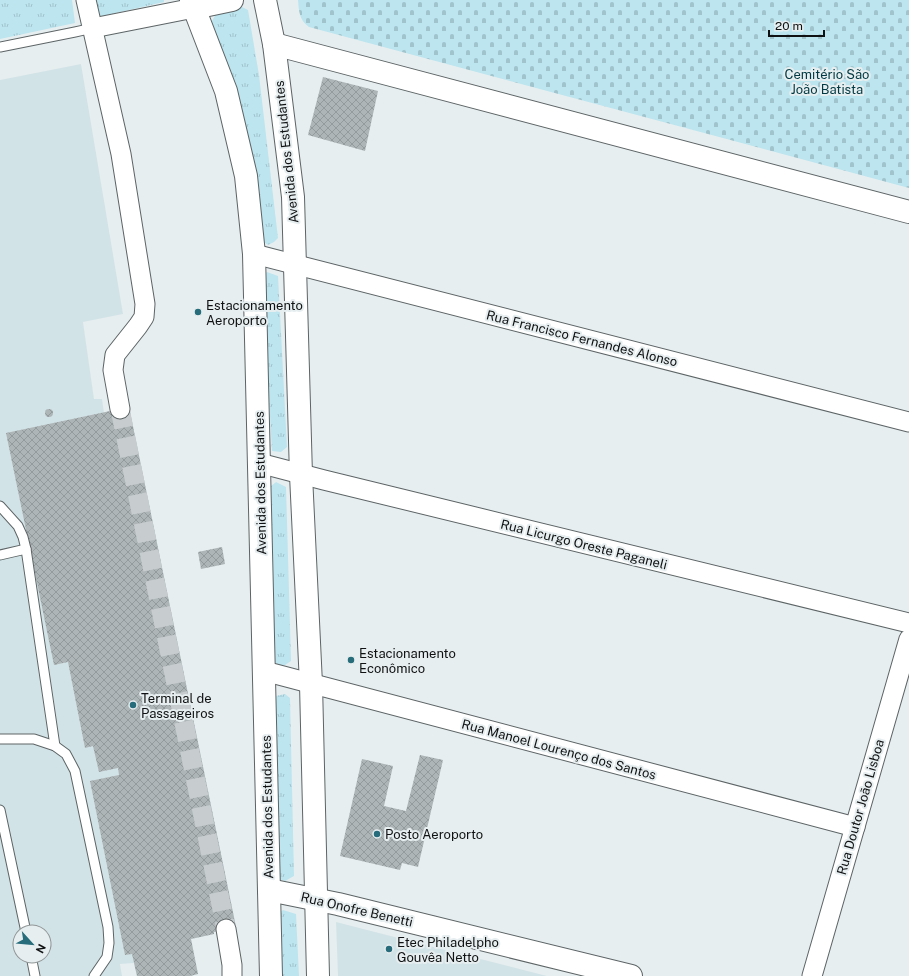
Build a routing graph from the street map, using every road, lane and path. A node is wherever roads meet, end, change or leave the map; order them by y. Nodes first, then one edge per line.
1 (86, 0) edge
2 (232, 0) edge
3 (266, 0) edge
4 (192, 4) edge
5 (93, 28) junction
6 (274, 44) junction
7 (0, 47) edge
8 (909, 212) edge
9 (254, 254) junction
10 (295, 264) junction
11 (120, 409) tunnel mouth
12 (909, 422) edge
13 (259, 463) junction
14 (301, 475) junction
15 (0, 506) edge
16 (26, 549) junction
17 (0, 555) edge
18 (909, 623) edge
19 (909, 639) edge
20 (264, 671) junction
21 (311, 684) junction
22 (0, 739) edge
23 (54, 746) junction
24 (0, 810) edge
25 (855, 827) junction
26 (269, 890) junction
27 (316, 899) junction
28 (24, 924) edge
29 (226, 929) tunnel mouth
30 (33, 964) edge
31 (35, 976) edge
32 (94, 976) edge
33 (232, 976) edge
34 (271, 976) edge
35 (318, 976) edge
36 (631, 976) edge
37 (812, 976) edge

1 - 5 street
2 - 4 main road
3 - 6 main road, Avenida dos Estudantes
4 - 5 street
4 - 9 main road, Avenida dos Estudantes
5 - 7 lane
5 - 11 street
6 - 8 main road
6 - 10 main road, Avenida dos Estudantes
9 - 10 street, Rua Francisco Fernandes Alonso
9 - 13 main road, Avenida dos Estudantes
10 - 12 street, Rua Francisco Fernandes Alonso
10 - 14 main road, Avenida dos Estudantes
13 - 14 street, Rua Licurgo Oreste Paganeli
13 - 20 main road, Avenida dos Estudantes
14 - 18 street, Rua Licurgo Oreste Paganeli
14 - 21 main road, Avenida dos Estudantes
15 - 16 lane
16 - 17 lane
16 - 23 lane
19 - 25 street, Rua Doutor João Lisboa
20 - 21 street, Rua Manoel Lourenço dos Santos
20 - 26 main road, Avenida dos Estudantes
21 - 25 street, Rua Manoel Lourenço dos Santos
21 - 27 main road, Avenida dos Estudantes
22 - 23 lane
23 - 32 lane
24 - 28 lane
25 - 37 street, Rua Doutor João Lisboa
26 - 27 main road, Rua Onofre Benetti
26 - 34 main road, Avenida dos Estudantes
27 - 35 main road, Avenida dos Estudantes
27 - 36 main road, Rua Onofre Benetti
29 - 33 street
30 - 31 lane

